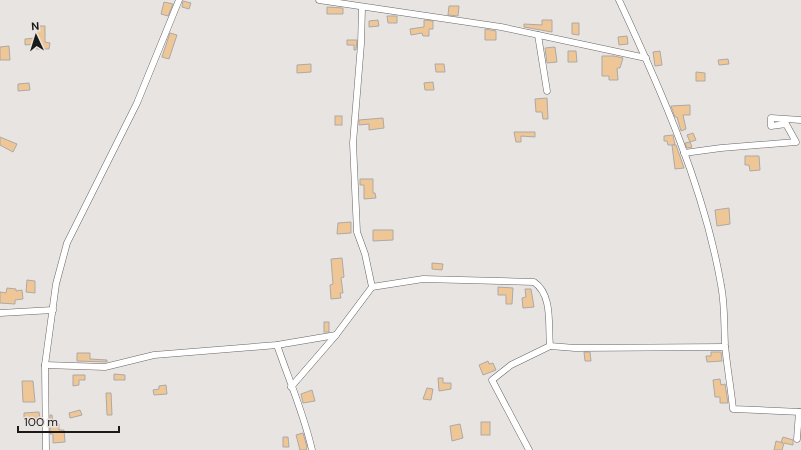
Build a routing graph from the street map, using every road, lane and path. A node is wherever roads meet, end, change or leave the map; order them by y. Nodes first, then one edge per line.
1 (179, 0) edge
2 (319, 0) edge
3 (619, 0) edge
4 (362, 8) junction
5 (538, 35) junction
6 (646, 58) junction
7 (547, 91) dead end
8 (801, 120) edge
9 (684, 153) junction
10 (372, 287) junction
11 (53, 310) junction
12 (0, 313) edge
13 (336, 335) junction
14 (278, 345) junction
15 (550, 346) junction
16 (725, 347) junction
17 (45, 365) junction
18 (291, 387) junction
19 (800, 412) edge
20 (797, 439) dead end
21 (46, 450) edge
22 (312, 450) edge
23 (530, 450) edge

1 - 11 street
2 - 4 street
3 - 6 street
4 - 5 street
4 - 10 street
5 - 6 street
5 - 7 street
6 - 9 street
8 - 9 street
9 - 16 street
10 - 13 street
10 - 15 street
11 - 12 street
11 - 17 street
13 - 14 street
13 - 18 street
14 - 17 street
14 - 18 street
15 - 16 street
15 - 23 street
16 - 19 street
17 - 21 street
18 - 22 street
19 - 20 street

